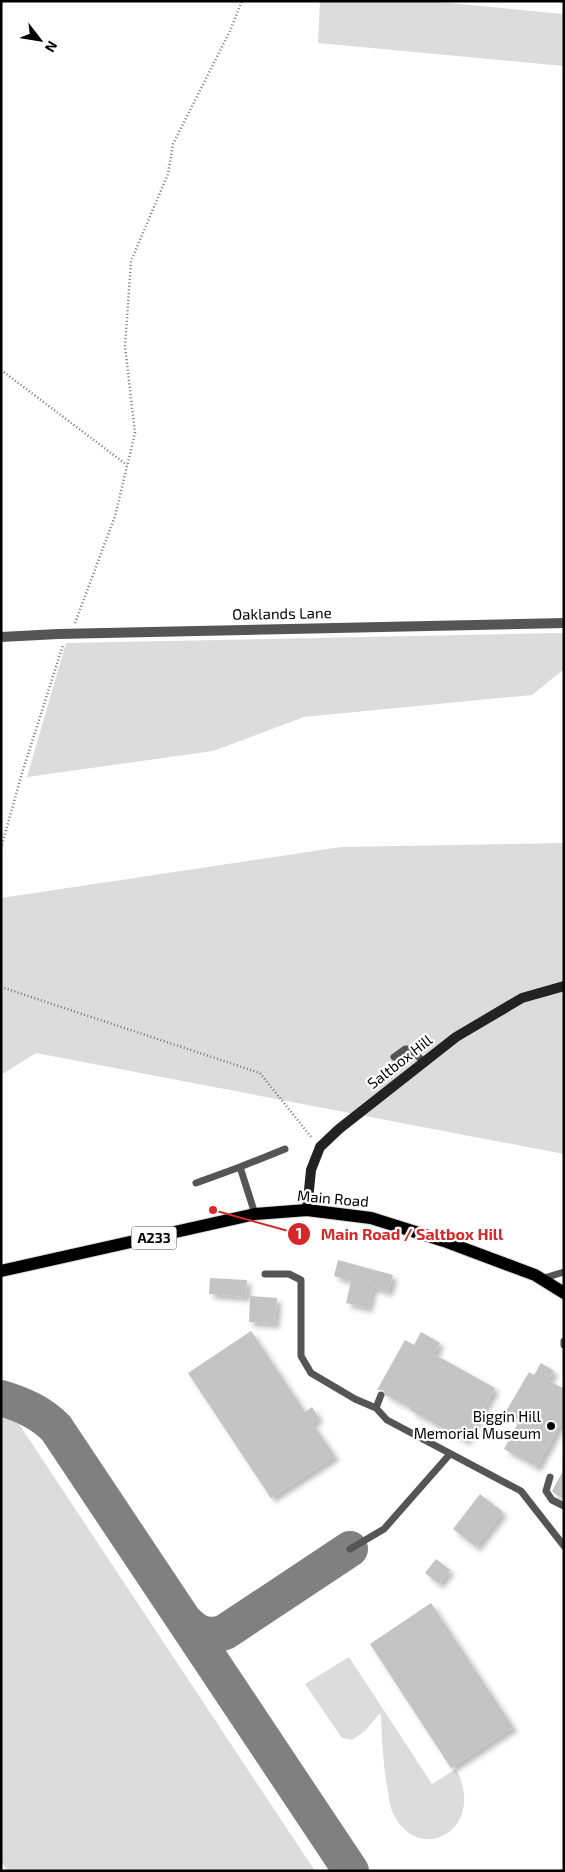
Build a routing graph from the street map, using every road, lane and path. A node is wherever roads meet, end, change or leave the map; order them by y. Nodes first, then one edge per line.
1 (242, 1) edge
2 (1, 370) edge
3 (127, 465) junction
4 (564, 623) edge
5 (67, 634) junction
6 (1, 637) edge
7 (1, 848) edge
8 (1, 986) edge
9 (564, 986) edge
10 (394, 1057) dead end
11 (424, 1062) junction
12 (320, 1148) junction
13 (285, 1149) dead end
14 (240, 1167) junction
15 (196, 1183) dead end
16 (307, 1210) junction
17 (255, 1214) junction
18 (1, 1271) edge
19 (564, 1272) edge
20 (265, 1274) dead end
21 (541, 1279) junction
22 (564, 1293) edge
23 (564, 1341) edge
24 (564, 1345) edge
25 (381, 1395) dead end
26 (376, 1408) junction
27 (450, 1454) junction
28 (550, 1477) dead end
29 (564, 1506) edge
30 (564, 1546) edge
31 (350, 1549) dead end

1 - 3 path
2 - 3 path
3 - 5 path
4 - 5 street, Oaklands Lane
5 - 6 street, Oaklands Lane
5 - 7 path
8 - 12 path
9 - 11 street, Saltbox Hill
10 - 11 lane
11 - 12 street, Saltbox Hill
12 - 16 street, Saltbox Hill
13 - 14 lane
14 - 15 lane
14 - 17 lane
16 - 17 main road, Main Road / A233
16 - 21 main road, Main Road / A233
17 - 18 main road, Main Road / A233
19 - 21 lane
20 - 26 lane
21 - 22 main road, Main Road / A233
23 - 24 lane
25 - 26 lane
26 - 27 lane
27 - 30 lane
27 - 31 lane
28 - 29 lane

